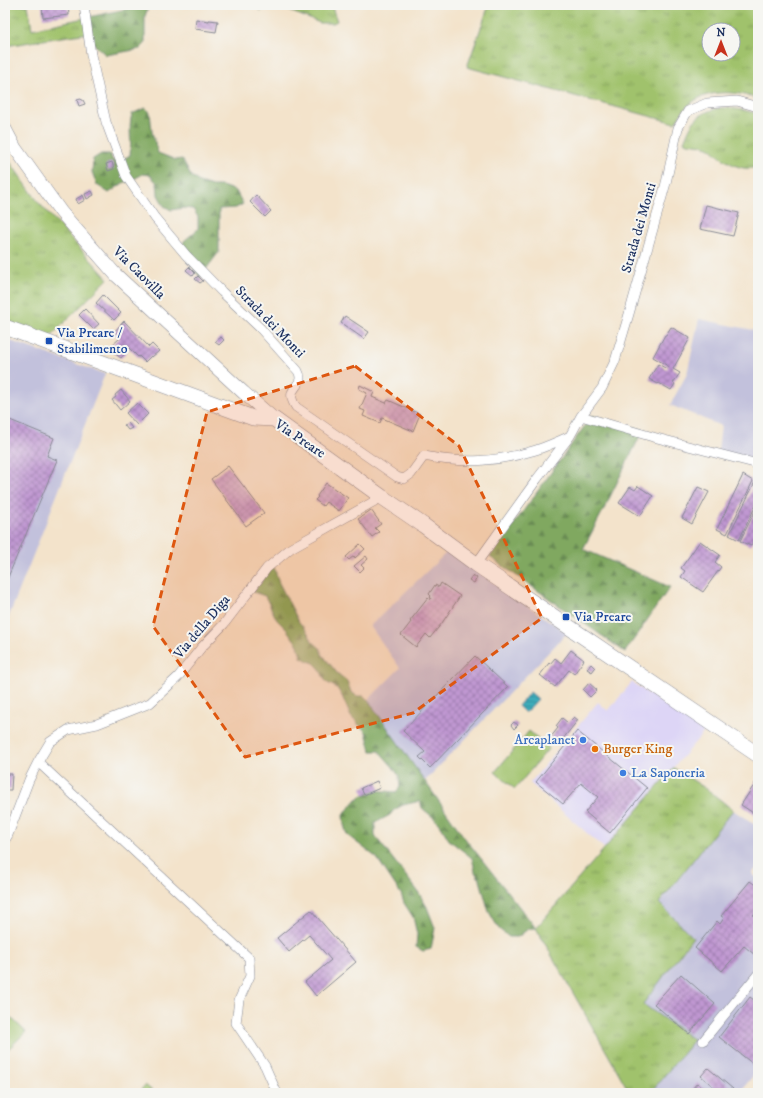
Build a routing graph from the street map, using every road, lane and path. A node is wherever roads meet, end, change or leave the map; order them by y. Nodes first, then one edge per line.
1 (84, 5) edge
2 (758, 106) edge
3 (5, 129) edge
4 (5, 328) edge
5 (581, 416) junction
6 (274, 419) junction
7 (570, 436) junction
8 (758, 464) edge
9 (382, 497) junction
10 (476, 564) junction
11 (758, 755) edge
12 (38, 762) junction
13 (5, 840) edge
14 (758, 974) edge
15 (703, 1041) dead end
16 (277, 1093) edge

1 - 7 street, Strada dei Monti
2 - 5 street, Strada dei Monti
3 - 6 main road, Via Caovilla
4 - 6 main road, Via Preare
5 - 7 street, Strada dei Monti
5 - 8 street
6 - 9 main road, Via Preare
7 - 10 street, Strada dei Monti
9 - 10 main road, Via Preare
9 - 12 street, Via della Diga
10 - 11 main road, Via Preare
12 - 13 street, Via della Diga
12 - 16 street
14 - 15 street

